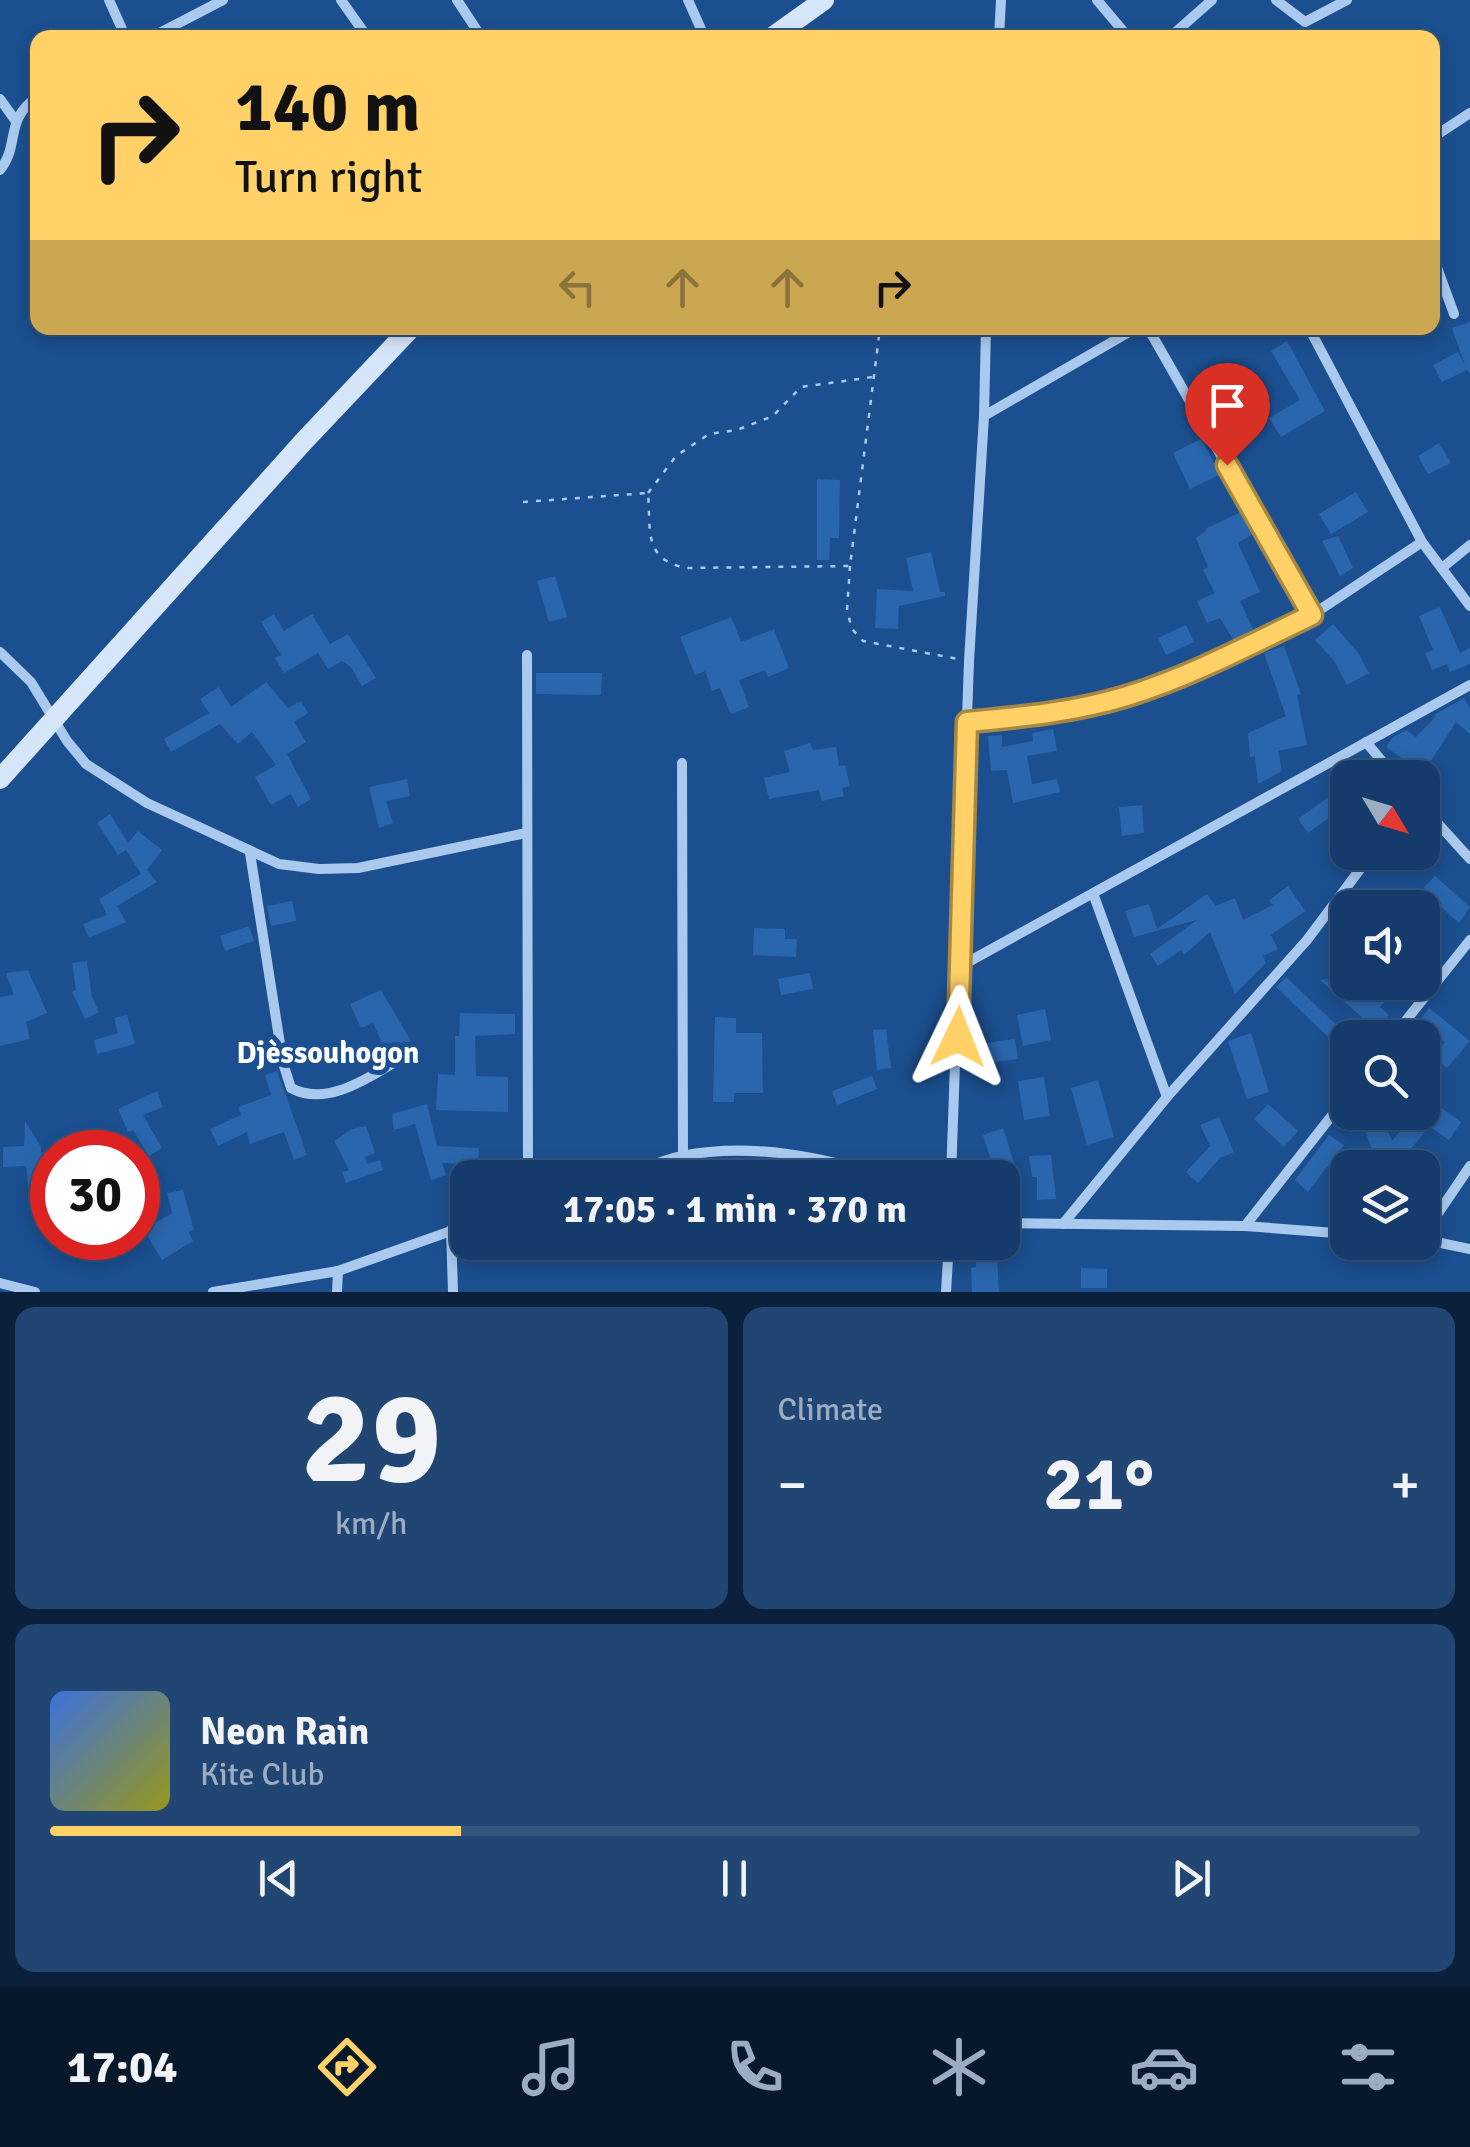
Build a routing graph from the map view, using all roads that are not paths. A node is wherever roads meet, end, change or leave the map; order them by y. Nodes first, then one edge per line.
1 (109, 0) edge
2 (223, 0) edge
3 (342, 0) edge
4 (457, 0) edge
5 (688, 0) edge
6 (824, 0) edge
7 (1001, 0) edge
8 (1097, 0) edge
9 (1212, 0) edge
10 (1276, 0) edge
11 (1348, 0) edge
12 (122, 30) edge
13 (165, 30) edge
14 (363, 30) edge
15 (477, 30) edge
16 (701, 30) edge
17 (782, 30) edge
18 (1000, 30) edge
19 (1121, 30) edge
20 (1178, 30) edge
21 (0, 99) edge
22 (30, 102) edge
23 (1470, 113) edge
24 (15, 120) junction
25 (1440, 133) edge
26 (0, 170) edge
27 (1440, 276) edge
28 (1454, 314) dead end
29 (405, 335) edge
30 (986, 335) edge
31 (1124, 335) edge
32 (1152, 335) edge
33 (1313, 335) edge
34 (984, 416) junction
35 (1422, 542) junction
36 (1470, 545) edge
37 (1442, 568) junction
38 (1470, 606) edge
39 (1312, 615) junction
40 (0, 652) edge
41 (527, 656) dead end
42 (1470, 685) edge
43 (53, 719) junction
44 (967, 722) junction
45 (1366, 742) junction
46 (1379, 760) edge
47 (682, 763) dead end
48 (0, 779) edge
49 (1440, 827) edge
50 (526, 833) junction
51 (250, 853) junction
52 (1470, 859) edge
53 (1359, 870) edge
54 (1094, 896) junction
55 (1470, 940) edge
56 (961, 966) junction
57 (1406, 1020) edge
58 (402, 1058) dead end
59 (1167, 1097) junction
60 (1330, 1117) edge
61 (683, 1156) junction
62 (528, 1160) edge
63 (671, 1160) edge
64 (831, 1160) edge
65 (953, 1160) edge
66 (1470, 1166) edge
67 (1440, 1211) edge
68 (1020, 1223) edge
69 (1063, 1224) junction
70 (1245, 1226) junction
71 (450, 1231) edge
72 (1330, 1233) edge
73 (1440, 1242) edge
74 (1470, 1249) edge
75 (452, 1260) edge
76 (948, 1260) edge
77 (338, 1271) junction
78 (0, 1283) edge
79 (35, 1292) edge
80 (213, 1292) edge
81 (337, 1292) edge
82 (453, 1292) edge
83 (946, 1292) edge

1 - 12 street
2 - 13 street
3 - 14 street
4 - 15 street
5 - 16 street
6 - 17 street
7 - 18 street
8 - 19 street
9 - 20 street
10 - 11 street
21 - 24 street
22 - 24 street
23 - 25 street
24 - 26 street
27 - 28 street
29 - 43 street
30 - 34 street
31 - 34 street
32 - 39 street
33 - 35 street
34 - 44 street
35 - 37 street
35 - 39 street
36 - 37 street
37 - 38 street
39 - 44 street
40 - 43 street
41 - 50 street
42 - 45 street
43 - 48 street
43 - 51 street
44 - 56 street
45 - 46 street
45 - 54 street
47 - 61 street
49 - 52 street
50 - 51 street
50 - 62 street
51 - 58 street
53 - 59 street
54 - 56 street
54 - 59 street
55 - 57 street
56 - 65 street
59 - 69 street
60 - 70 street
61 - 63 street
61 - 64 street
66 - 67 street
68 - 69 street
69 - 70 street
70 - 72 street
71 - 77 street
73 - 74 street
75 - 82 street
76 - 83 street
77 - 80 street
77 - 81 street
78 - 79 street

